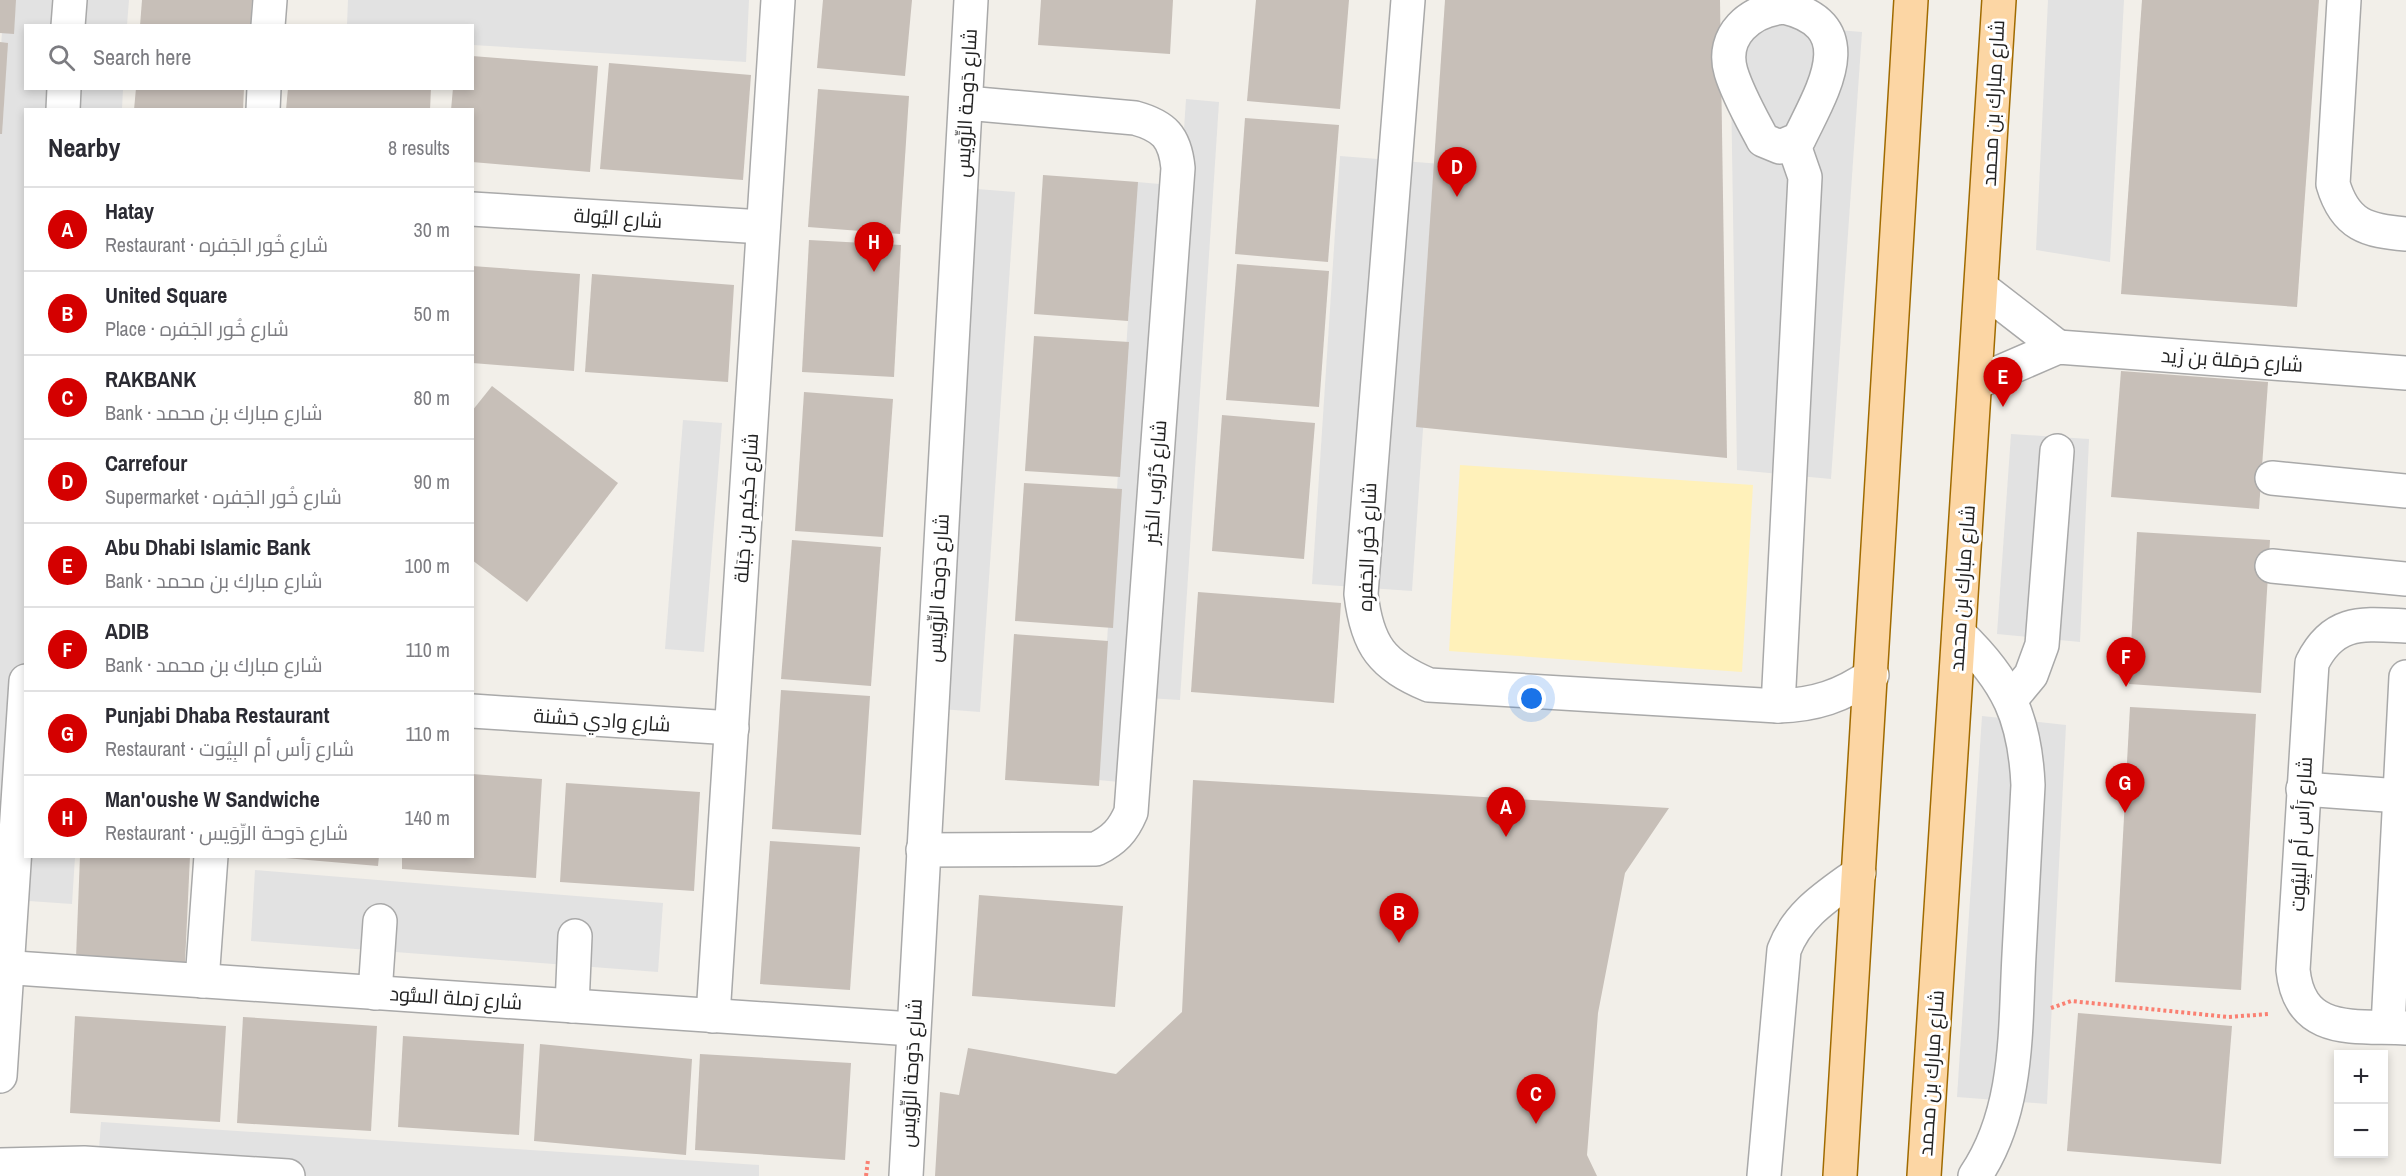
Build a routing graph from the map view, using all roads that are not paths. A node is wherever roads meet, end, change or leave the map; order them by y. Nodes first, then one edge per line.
1 (70, 0) edge
2 (270, 0) edge
3 (778, 0) edge
4 (972, 0) edge
5 (1408, 0) edge
6 (1999, 0) edge
7 (2344, 0) edge
8 (1910, 2) edge
9 (68, 24) edge
10 (268, 24) edge
11 (64, 90) edge
12 (264, 90) edge
13 (966, 103) junction
14 (63, 108) edge
15 (262, 108) edge
16 (1789, 145) dead end
17 (474, 209) edge
18 (764, 227) junction
19 (2406, 234) edge
20 (1983, 289) junction
21 (2058, 347) junction
22 (2406, 373) edge
23 (1975, 383) junction
24 (2058, 451) dead end
25 (2272, 478) dead end
26 (2406, 491) edge
27 (2272, 566) dead end
28 (2406, 579) edge
29 (2406, 626) edge
30 (1959, 634) junction
31 (1872, 675) junction
32 (2406, 677) edge
33 (2011, 699) junction
34 (24, 706) edge
35 (1778, 706) junction
36 (474, 711) edge
37 (732, 728) junction
38 (2303, 789) junction
39 (2400, 796) junction
40 (2402, 835) edge
41 (923, 850) junction
42 (211, 858) edge
43 (1859, 873) junction
44 (380, 921) dead end
45 (575, 936) dead end
46 (3, 968) edge
47 (202, 981) junction
48 (375, 993) junction
49 (572, 1006) junction
50 (713, 1016) junction
51 (2397, 1027) edge
52 (912, 1029) junction
53 (0, 1076) edge
54 (0, 1166) edge
55 (18, 1176) edge
56 (288, 1176) edge
57 (906, 1176) edge
58 (1764, 1176) edge
59 (1840, 1176) edge
60 (1924, 1176) edge
61 (1975, 1176) edge

1 - 9 street
2 - 10 street
3 - 18 street, شارع حَكِيم بن جَبَلة
4 - 13 street, شارع دَوحة الرِّوَيس
5 - 35 street, شارع خُور الجَفره
6 - 20 main road, شارع مبارك بن محمد
7 - 19 street
8 - 31 main road
11 - 14 street
12 - 15 street
13 - 41 street, شارع دَوحة الرِّوَيس
13 - 41 street, شارع دُرُوب الخَير
16 - 35 street
17 - 18 street, شارع اليُولة
18 - 37 street, شارع حَكِيم بن جَبَلة
20 - 21 street
20 - 23 main road, شارع مبارك بن محمد
21 - 22 street, شارع حَرمَلة بن زَيد
21 - 23 street, شارع حَرمَلة بن زَيد
23 - 30 main road, شارع مبارك بن محمد
24 - 33 street
25 - 26 street
27 - 28 street
29 - 38 street, شارع رَأس أم البِيُوت
30 - 33 street
30 - 60 main road, شارع مبارك بن محمد
31 - 35 street, شارع خُور الجَفره
31 - 43 main road
32 - 39 street
33 - 61 street
34 - 46 street
36 - 37 street, شارع وادِي حَشنة
37 - 50 street, شارع حَكِيم بن جَبَلة
38 - 39 street
38 - 51 street, شارع رَأس أم البِيُوت
39 - 40 street
40 - 51 street
41 - 52 street, شارع دَوحة الرِّوَيس
42 - 47 street
43 - 58 street
43 - 59 main road
44 - 48 street
45 - 49 street
46 - 47 street, شارع رَملة السُّود
46 - 53 street
47 - 48 street, شارع رَملة السُّود
48 - 49 street, شارع رَملة السُّود
49 - 50 street, شارع رَملة السُّود
50 - 52 street, شارع رَملة السُّود
52 - 57 street, شارع دَوحة الرِّوَيس
54 - 55 street
54 - 56 street

